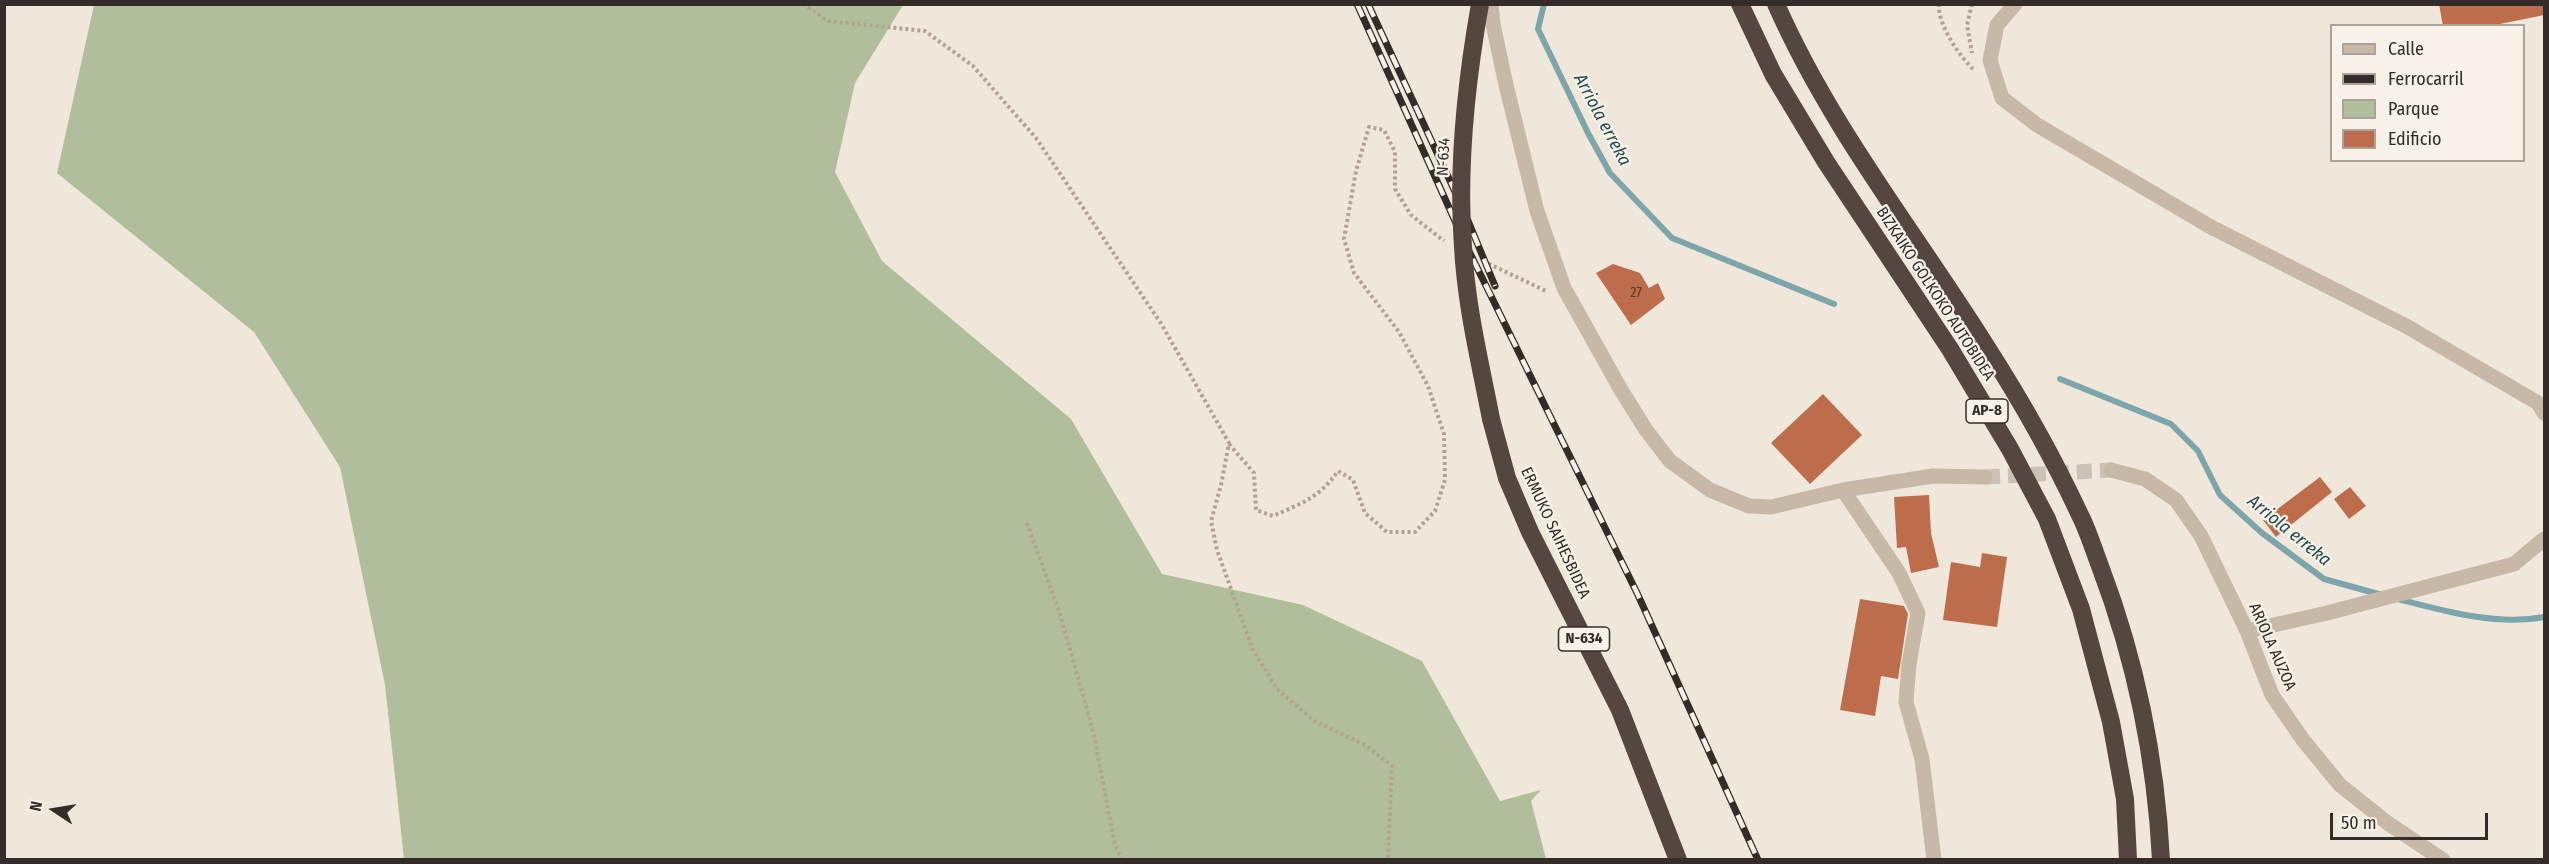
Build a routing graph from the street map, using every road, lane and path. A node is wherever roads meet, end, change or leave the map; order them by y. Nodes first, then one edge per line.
1 (803, 4) edge
2 (1480, 4) edge
3 (1491, 4) edge
4 (1740, 4) edge
5 (1776, 4) edge
6 (1939, 4) edge
7 (1972, 4) edge
8 (2015, 4) edge
9 (1449, 244) dead end
10 (1478, 259) dead end
11 (1571, 301) junction
12 (2544, 413) edge
13 (1491, 419) joint
14 (1229, 443) junction
15 (2111, 470) tunnel mouth
16 (1985, 477) tunnel mouth
17 (1843, 490) junction
18 (1027, 523) dead end
19 (2544, 539) edge
20 (2247, 631) junction
21 (1122, 860) edge
22 (1388, 860) edge
23 (1678, 860) edge
24 (1934, 860) edge
25 (2128, 860) edge
26 (2161, 860) edge
27 (2443, 860) edge

1 - 14 path
2 - 13 highway, N-634, bridge
3 - 11 street
4 - 25 highway, BIZKAIKO GOLKOKO AUTOBIDEA / AP-8
5 - 26 highway, BIZKAIKO GOLKOKO AUTOBIDEA / AP-8
6 - 7 path
8 - 12 street
9 - 14 path
10 - 11 path
11 - 17 street
13 - 23 highway, ERMUKO SAIHESBIDEA / N-634
14 - 22 path
15 - 20 street, ARIOLA AUZOA
16 - 17 street
17 - 24 street
18 - 21 path
19 - 20 street
20 - 27 street, ARIOLA AUZOA

